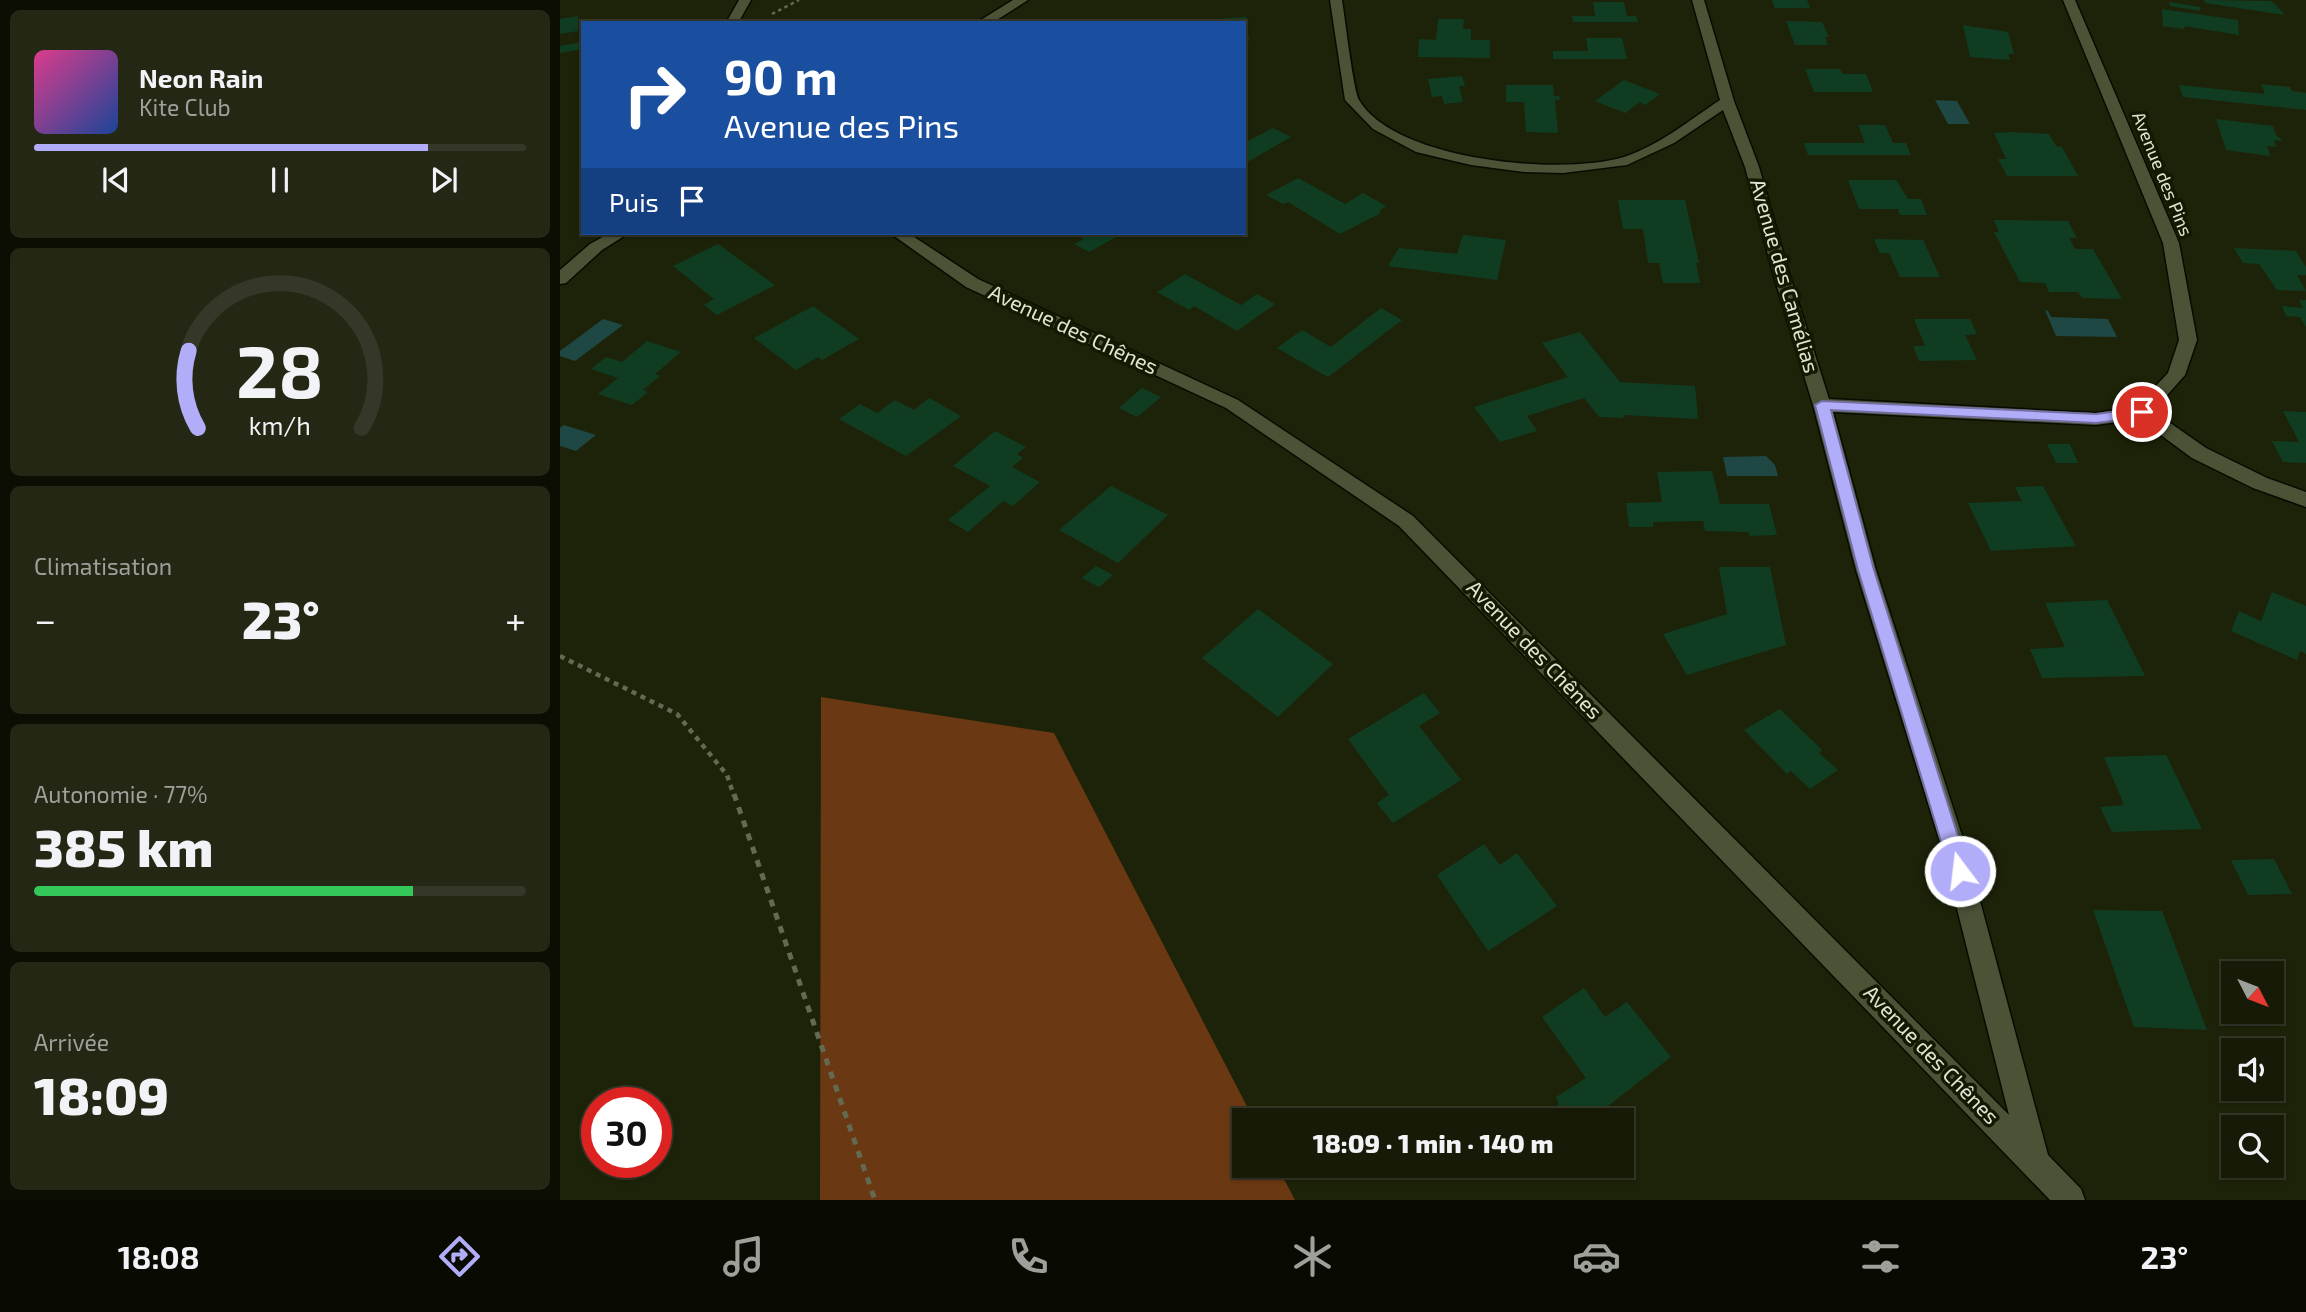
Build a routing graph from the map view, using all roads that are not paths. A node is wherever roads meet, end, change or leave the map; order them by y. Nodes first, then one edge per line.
1 (745, 0) edge
2 (1022, 0) edge
3 (1336, 0) edge
4 (1698, 0) edge
5 (2069, 0) edge
6 (733, 21) edge
7 (985, 21) edge
8 (1727, 101) junction
9 (617, 235) edge
10 (901, 235) edge
11 (560, 279) edge
12 (1822, 405) junction
13 (2142, 412) junction
14 (2306, 500) edge
15 (2034, 1161) junction
16 (2070, 1200) edge

1 - 6 street
2 - 7 street
3 - 8 street
4 - 8 street, Avenue des Camélias
5 - 13 street, Avenue des Pins
8 - 12 street, Avenue des Camélias
9 - 11 street
10 - 15 street, Avenue des Chênes
12 - 13 street
12 - 15 street, Avenue des Camélias
13 - 14 street
15 - 16 street, Avenue des Chênes

